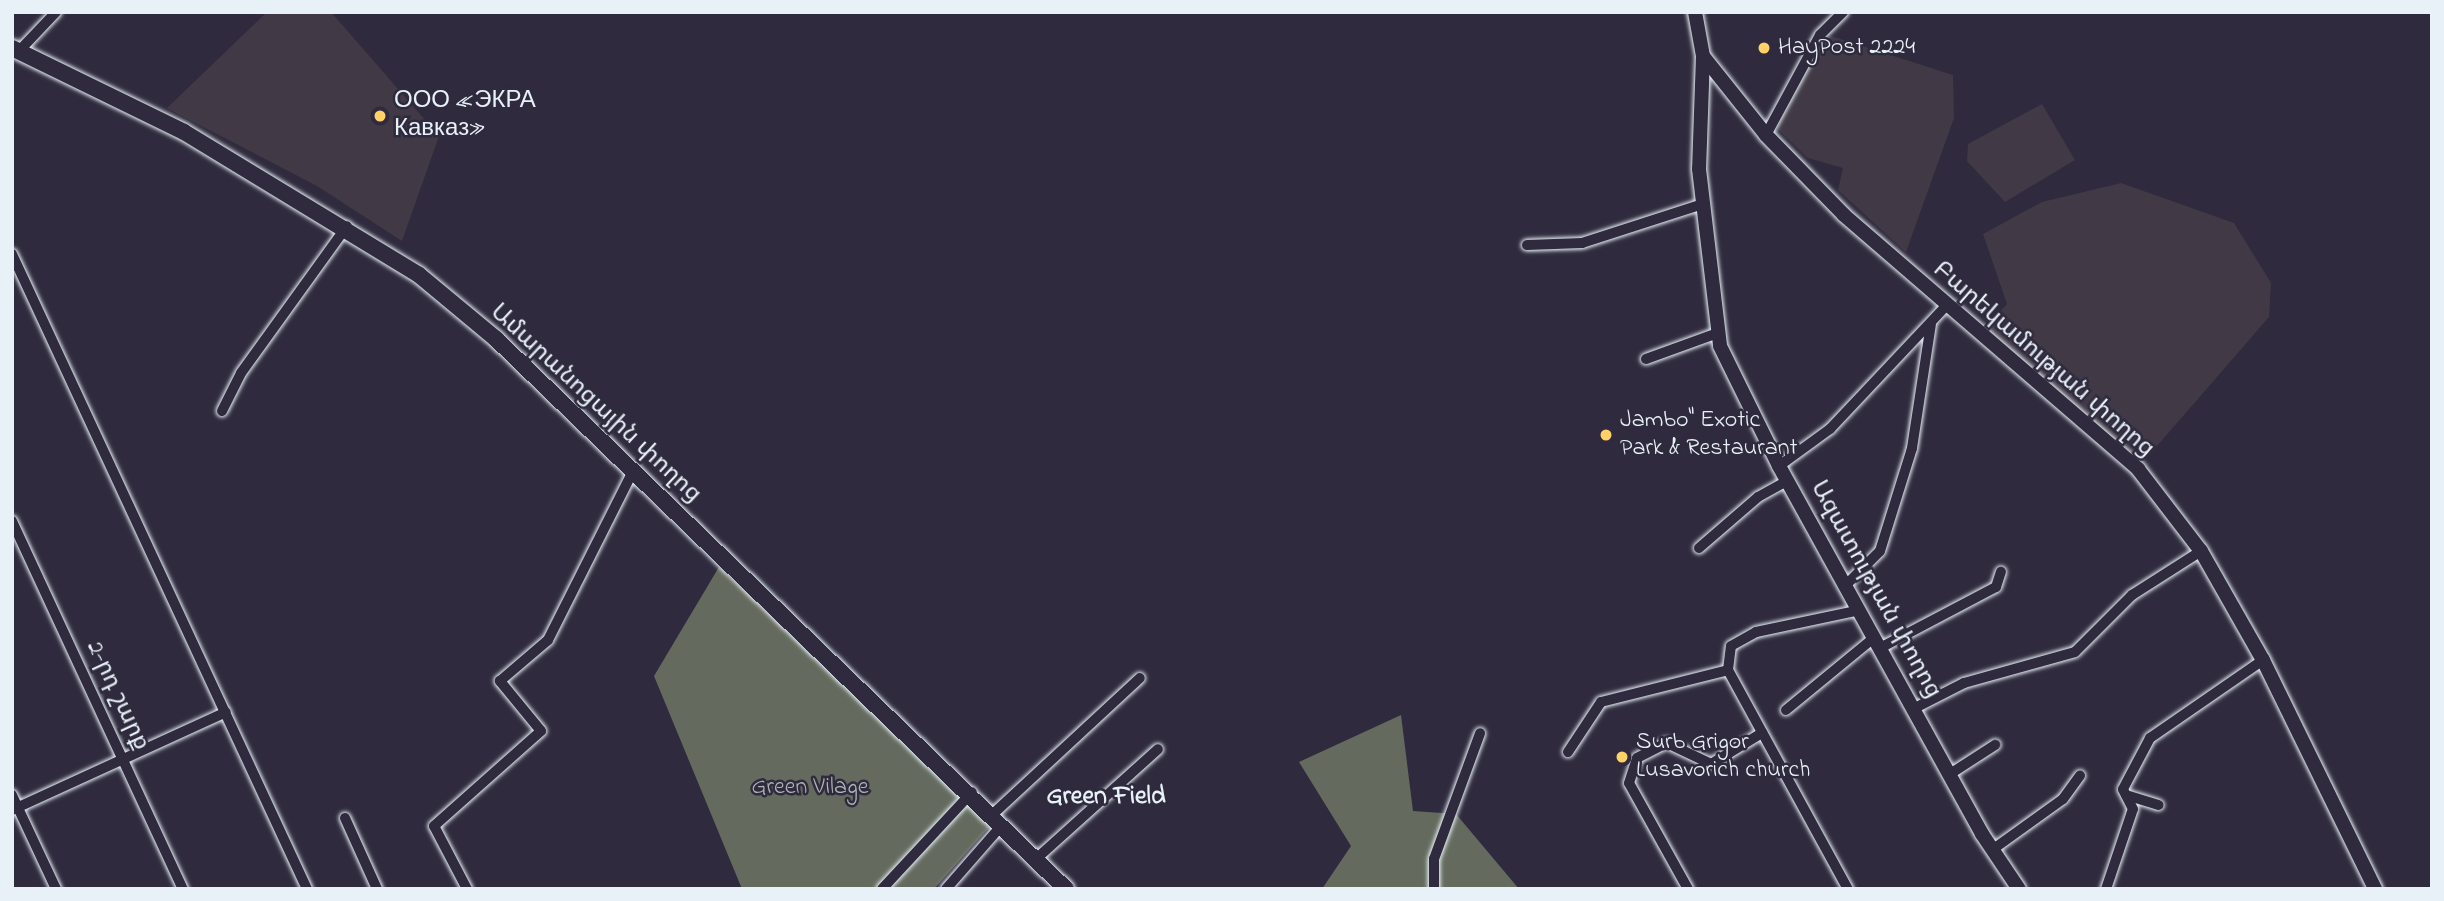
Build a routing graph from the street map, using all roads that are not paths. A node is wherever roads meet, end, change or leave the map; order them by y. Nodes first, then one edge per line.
1 (56, 12) edge
2 (1695, 12) edge
3 (1843, 12) edge
4 (15, 49) edge
5 (1703, 56) junction
6 (1766, 135) junction
7 (1703, 204) junction
8 (346, 226) junction
9 (1527, 244) dead end
10 (12, 254) edge
11 (1945, 307) junction
12 (1931, 324) junction
13 (1718, 333) junction
14 (1646, 359) dead end
15 (222, 411) dead end
16 (1779, 467) junction
17 (633, 471) junction
18 (1787, 481) junction
19 (12, 521) edge
20 (1699, 548) dead end
21 (2201, 551) junction
22 (2001, 572) dead end
23 (1845, 586) junction
24 (1860, 610) junction
25 (1879, 642) junction
26 (2263, 660) junction
27 (1728, 670) junction
28 (1140, 678) dead end
29 (1915, 708) junction
30 (1786, 710) dead end
31 (226, 712) junction
32 (1480, 733) dead end
33 (1762, 733) junction
34 (1995, 745) dead end
35 (1158, 749) dead end
36 (1568, 752) dead end
37 (123, 759) junction
38 (1950, 774) junction
39 (2080, 776) dead end
40 (972, 792) junction
41 (2126, 794) junction
42 (12, 795) edge
43 (2158, 805) dead end
44 (15, 809) edge
45 (345, 818) dead end
46 (998, 819) junction
47 (1992, 850) junction
48 (1037, 859) junction
49 (56, 889) edge
50 (183, 889) edge
51 (307, 889) edge
52 (377, 889) edge
53 (467, 889) edge
54 (882, 889) edge
55 (946, 889) edge
56 (1066, 889) edge
57 (1434, 889) edge
58 (1688, 889) edge
59 (1848, 889) edge
60 (2019, 889) edge
61 (2106, 889) edge
62 (2375, 889) edge

1 - 4 street
2 - 5 street, Ազատության փողոց
3 - 6 street
4 - 8 main road, Ամարանոցային փողոց
5 - 6 street, Բարեկամության փողոց
5 - 7 street, Ազատության փողոց
6 - 11 street, Բարեկամության փողոց
7 - 9 street
7 - 13 street, Ազատության փողոց
8 - 15 street
8 - 17 main road, Ամարանոցային փողոց
10 - 31 street
11 - 12 street
11 - 21 street, Բարեկամության փողոց
12 - 16 street
12 - 23 street
13 - 14 street
13 - 16 street, Ազատության փողոց
16 - 18 street, Ազատության փողոց
17 - 40 main road, Ամարանոցային փողոց
17 - 53 street
18 - 20 street
18 - 23 street, Ազատության փողոց
19 - 37 street, 2-րդ շարք
21 - 26 street, Բարեկամության փողոց
21 - 29 street
22 - 25 street
23 - 24 street, Ազատության փողոց
24 - 25 street, Ազատության փողոց
24 - 27 street
25 - 29 street, Ազատության փողոց
25 - 30 street
26 - 41 street
26 - 62 street, Բարեկամության փողոց
27 - 33 street
27 - 36 street
28 - 46 street
29 - 38 street, Ազատության փողոց
31 - 37 street
31 - 51 street
32 - 57 street
33 - 58 street
33 - 59 street
34 - 38 street
35 - 48 street
37 - 44 street
37 - 50 street, 2-րդ շարք
38 - 47 street, Ազատության փողոց
39 - 47 street
40 - 46 main road, Ամարանոցային փողոց
40 - 54 street
41 - 43 street
41 - 61 street
42 - 44 street
44 - 49 street
45 - 52 street
46 - 48 main road, Ամարանոցային փողոց
46 - 55 street
47 - 60 street, Ազատության փողոց
48 - 56 main road, Ամարանոցային փողոց

